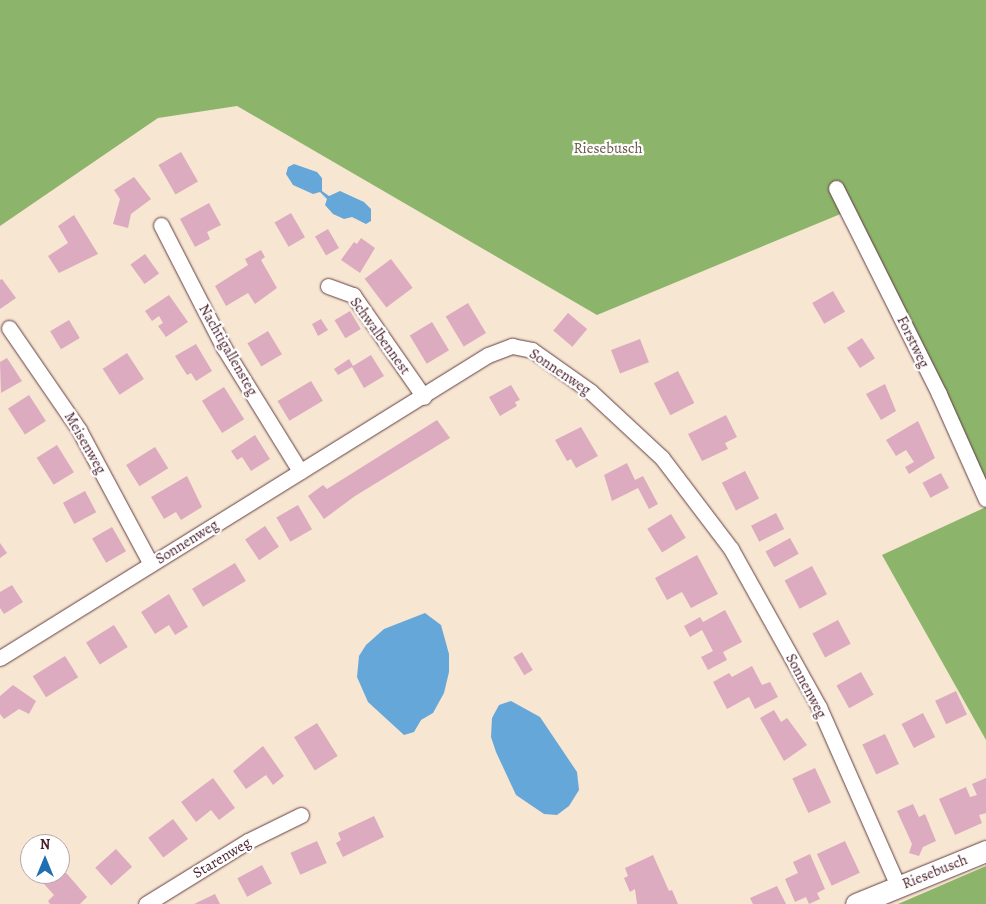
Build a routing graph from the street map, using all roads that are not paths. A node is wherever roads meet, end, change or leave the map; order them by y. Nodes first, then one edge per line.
1 (836, 188) dead end
2 (161, 226) dead end
3 (328, 286) dead end
4 (9, 328) dead end
5 (424, 397) junction
6 (300, 471) junction
7 (986, 499) edge
8 (151, 564) junction
9 (1, 654) edge
10 (301, 815) dead end
11 (986, 852) edge
12 (898, 886) junction
13 (146, 904) edge
14 (856, 904) edge

1 - 7 street, Forstweg
2 - 6 street, Nachtigallensteg
3 - 5 street, Schwalbennest
4 - 8 street, Meisenweg
5 - 6 street, Sonnenweg
5 - 12 street, Sonnenweg
6 - 8 street, Sonnenweg
8 - 9 street, Sonnenweg
10 - 13 street, Starenweg
11 - 12 main road, Riesebusch
12 - 14 main road, Riesebusch

